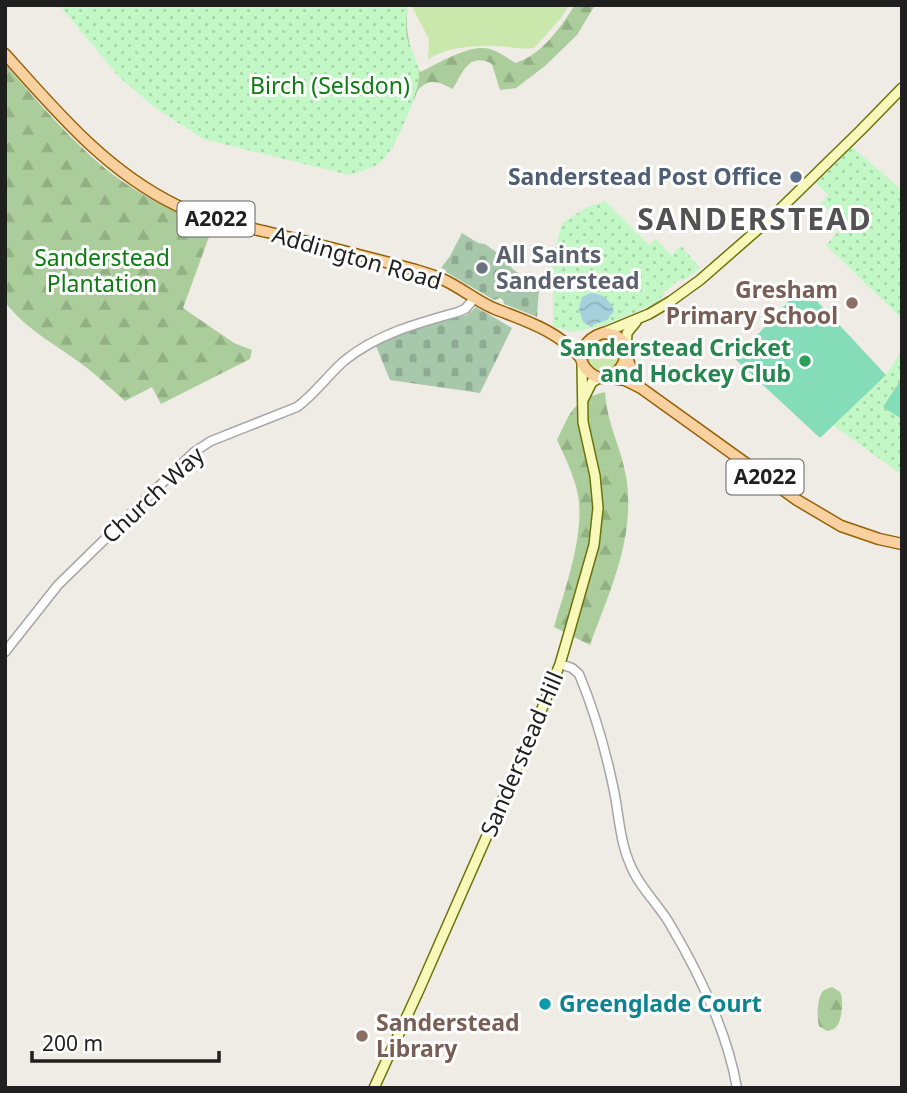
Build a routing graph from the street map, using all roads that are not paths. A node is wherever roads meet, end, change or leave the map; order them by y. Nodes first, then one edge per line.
1 (5, 54) edge
2 (902, 88) edge
3 (474, 299) junction
4 (640, 318) junction
5 (551, 332) junction
6 (601, 334) junction
7 (626, 352) junction
8 (581, 360) junction
9 (603, 377) junction
10 (641, 388) junction
11 (582, 403) junction
12 (902, 544) edge
13 (5, 652) edge
14 (560, 664) junction
15 (373, 1088) edge
16 (737, 1088) edge

1 - 3 main road, Addington Road / A2022
2 - 4 main road
3 - 5 main road, Addington Road / A2022
3 - 13 street, Church Way
4 - 6 main road
4 - 7 main road
5 - 6 main road, A2022
5 - 8 main road, A2022
6 - 7 main road
6 - 8 main road
7 - 9 main road
7 - 10 main road, A2022
8 - 9 main road
8 - 11 main road, Sanderstead Hill
9 - 10 main road, A2022
9 - 11 main road
10 - 12 main road, A2022
11 - 14 main road, Sanderstead Hill
14 - 15 main road, Sanderstead Hill
14 - 16 street

